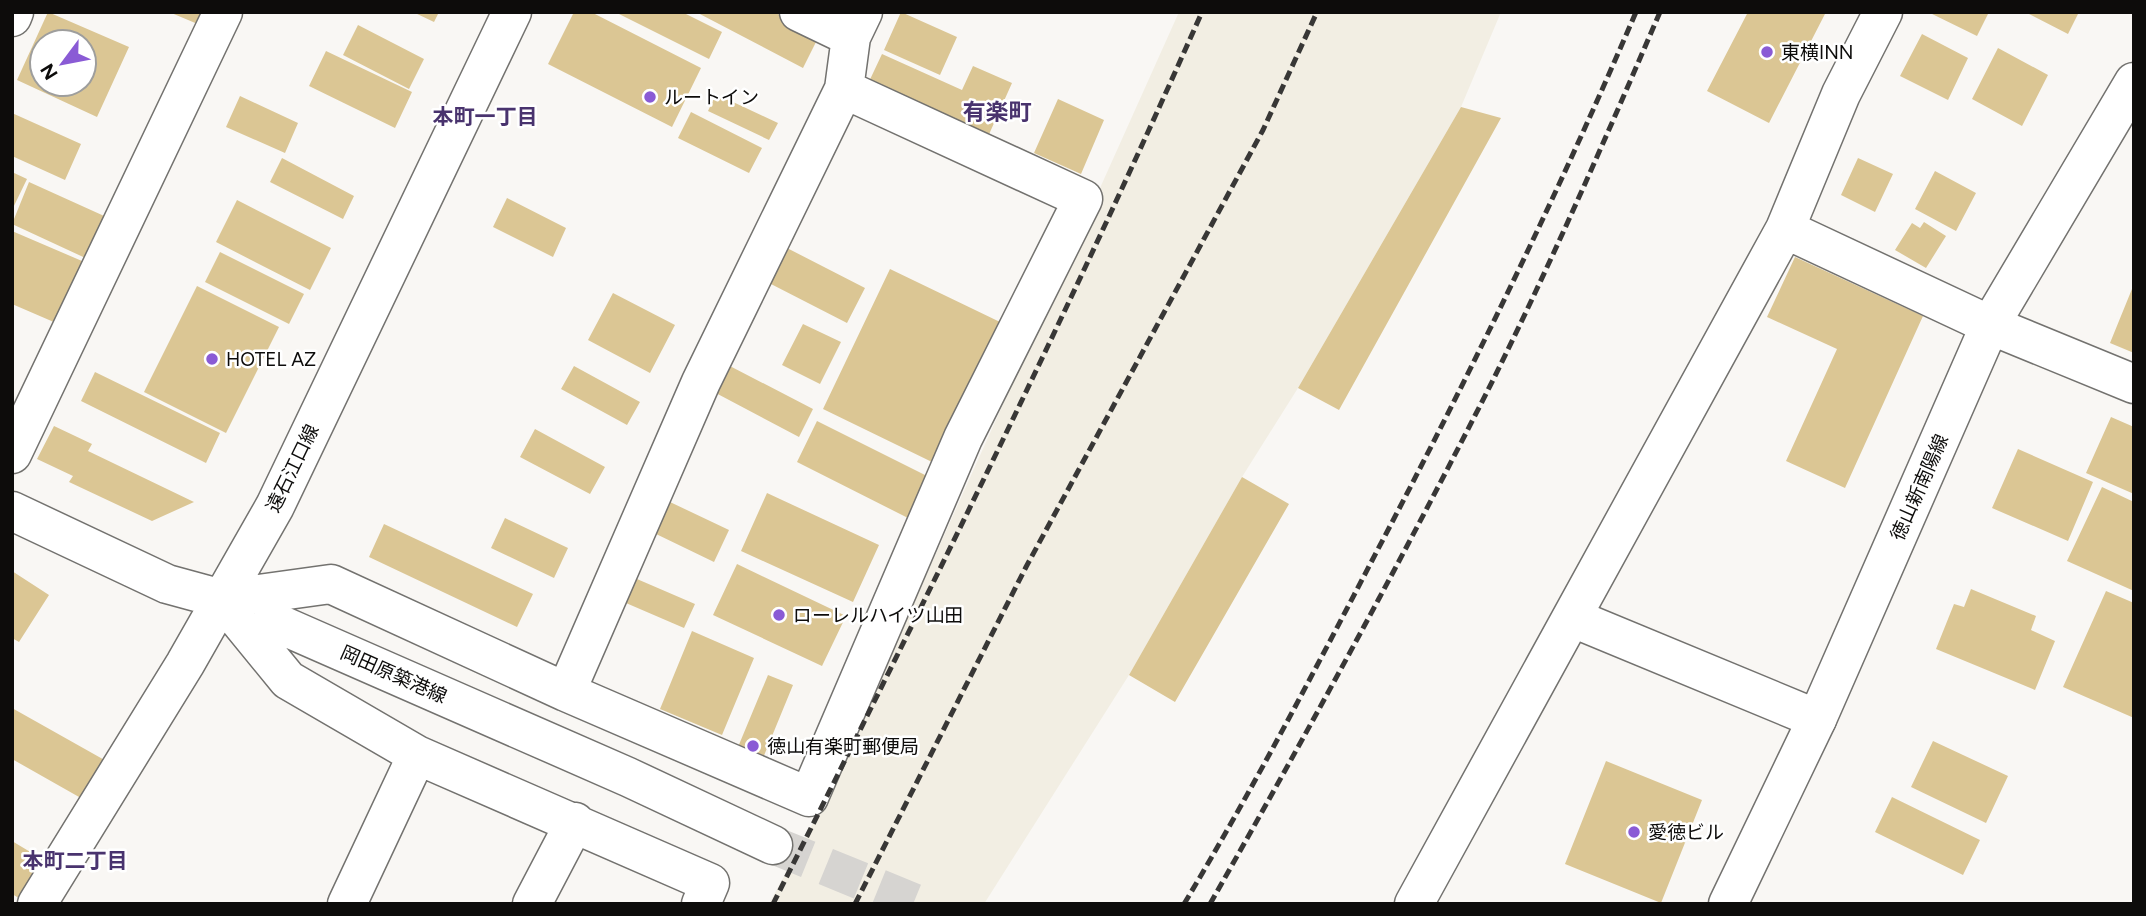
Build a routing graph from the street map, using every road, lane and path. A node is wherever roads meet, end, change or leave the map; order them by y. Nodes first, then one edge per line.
1 (223, 12) edge
2 (512, 12) edge
3 (799, 12) edge
4 (1883, 12) edge
5 (857, 25) edge
6 (2134, 82) edge
7 (844, 89) junction
8 (1784, 229) junction
9 (1990, 325) junction
10 (2134, 384) edge
11 (12, 454) edge
12 (12, 510) edge
13 (222, 599) junction
14 (1573, 618) junction
15 (566, 692) junction
16 (1817, 719) junction
17 (417, 755) junction
18 (575, 822) junction
19 (773, 845) tunnel mouth
20 (37, 904) edge
21 (347, 904) edge
22 (532, 904) edge
23 (701, 904) edge
24 (1414, 904) edge
25 (1728, 904) edge

1 - 11 street
2 - 13 street, 遠石江口線
3 - 5 street
4 - 8 street
5 - 7 street
6 - 9 street, 徳山新南陽線
7 - 15 street
7 - 15 street
8 - 9 street
8 - 14 street
9 - 10 street
9 - 16 street, 徳山新南陽線
12 - 13 street, 岡田原築港線
13 - 15 street
13 - 17 street
13 - 19 street, 岡田原築港線
13 - 20 street, 遠石江口線
14 - 16 street
14 - 24 street
16 - 25 street, 徳山新南陽線
17 - 18 street
17 - 21 street
18 - 22 street
18 - 23 street

